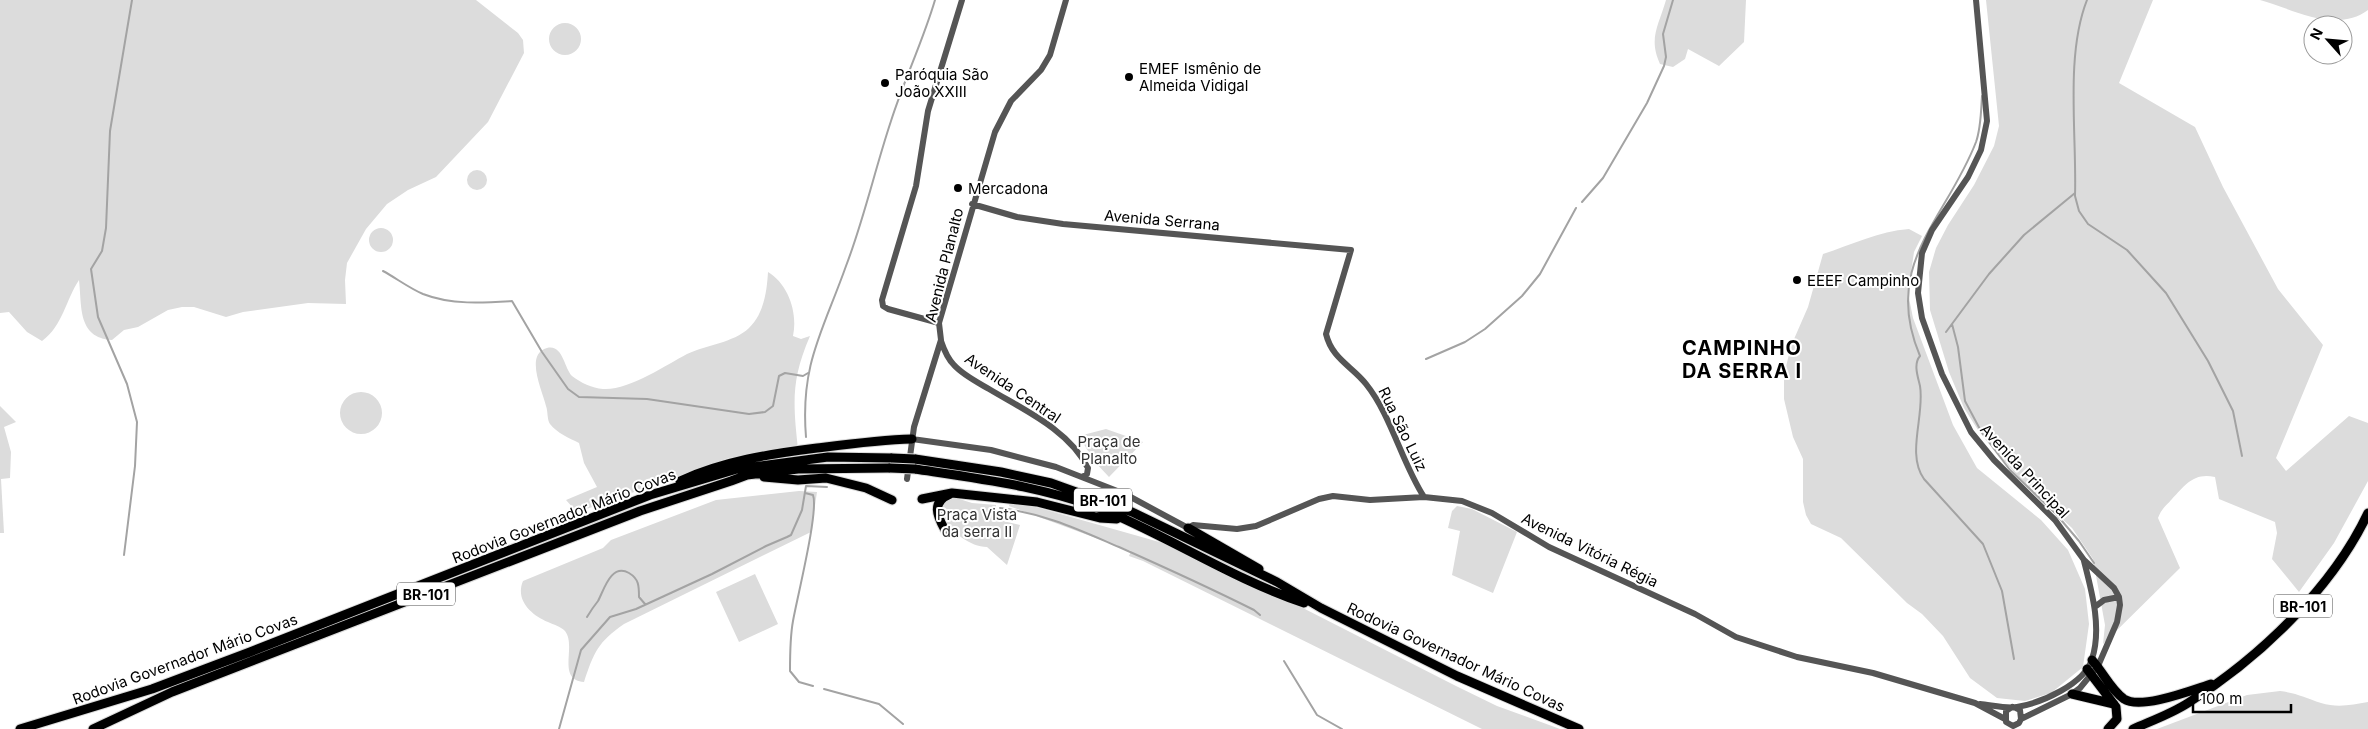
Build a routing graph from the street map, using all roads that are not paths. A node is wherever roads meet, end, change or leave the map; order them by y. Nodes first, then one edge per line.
1 (962, 0) edge
2 (1066, 0) edge
3 (1976, 0) edge
4 (972, 204) junction
5 (939, 323) junction
6 (941, 340) junction
7 (1334, 354) joint
8 (936, 359) junction
9 (954, 365) junction
10 (912, 439) junction
11 (798, 460) junction
12 (915, 464) junction
13 (747, 476) junction
14 (1082, 477) junction
15 (907, 479) dead end
16 (952, 493) junction
17 (1424, 497) junction
18 (922, 499) dead end
19 (892, 500) dead end
20 (2368, 513) edge
21 (1127, 520) junction
22 (1188, 528) junction
23 (945, 530) dead end
24 (2084, 560) junction
25 (1277, 582) junction
26 (2119, 597) junction
27 (2096, 606) junction
28 (1321, 608) junction
29 (2095, 663) junction
30 (2089, 672) junction
31 (2218, 682) junction
32 (2072, 694) junction
33 (1975, 704) junction
34 (2114, 704) junction
35 (2014, 707) junction
36 (2005, 719) junction
37 (2021, 719) junction
38 (108, 721) junction
39 (21, 729) edge
40 (46, 729) edge
41 (93, 729) edge
42 (100, 729) edge
43 (1579, 729) edge
44 (2108, 729) edge
45 (2133, 729) edge

1 - 5 street
2 - 4 street, Avenida Planalto
3 - 24 street, Avenida Principal
4 - 5 street, Avenida Planalto
4 - 7 street, Avenida Serrana
5 - 6 street, Avenida Planalto
6 - 8 street, Avenida Planalto
6 - 9 street, Avenida Central
7 - 17 street, Rua São Luiz
8 - 9 street
8 - 10 street, Avenida Planalto
9 - 14 street, Avenida Central
10 - 11 main road
10 - 14 street
10 - 15 street, Avenida Planalto
11 - 12 main road, Rodovia Governador Mário Covas / BR-101, bridge
11 - 12 main road, Rodovia Governador Mário Covas / BR-101, bridge
11 - 13 main road, Rodovia Governador Mário Covas / BR-101
11 - 39 main road, Rodovia Governador Mário Covas / BR-101
12 - 21 main road, Rodovia Governador Mário Covas / BR-101
12 - 25 main road, Rodovia Governador Mário Covas / BR-101
13 - 19 main road
13 - 38 main road, Rodovia Governador Mário Covas / BR-101
14 - 22 street
16 - 18 main road
16 - 21 main road
16 - 23 main road
17 - 22 street, Avenida Vitória Régia
17 - 33 street, Avenida Vitória Régia
20 - 31 main road, BR-101
21 - 28 main road, Rodovia Governador Mário Covas / BR-101
22 - 25 main road
24 - 26 street, Avenida Principal
24 - 27 street, Avenida Principal
25 - 28 main road, Rodovia Governador Mário Covas / BR-101
26 - 27 street
26 - 29 street
27 - 29 street, Avenida Principal
28 - 43 main road, Rodovia Governador Mário Covas / BR-101
29 - 30 street
29 - 31 main road
30 - 32 street
30 - 34 main road
30 - 35 street
31 - 45 main road, BR-101
32 - 34 main road
32 - 37 street
33 - 35 street, Avenida Vitória Régia
33 - 36 street, Avenida Vitória Régia
34 - 44 main road
35 - 36 street
35 - 37 street
36 - 37 street
38 - 41 main road, Rodovia Governador Mário Covas / BR-101
38 - 42 main road
39 - 40 main road

